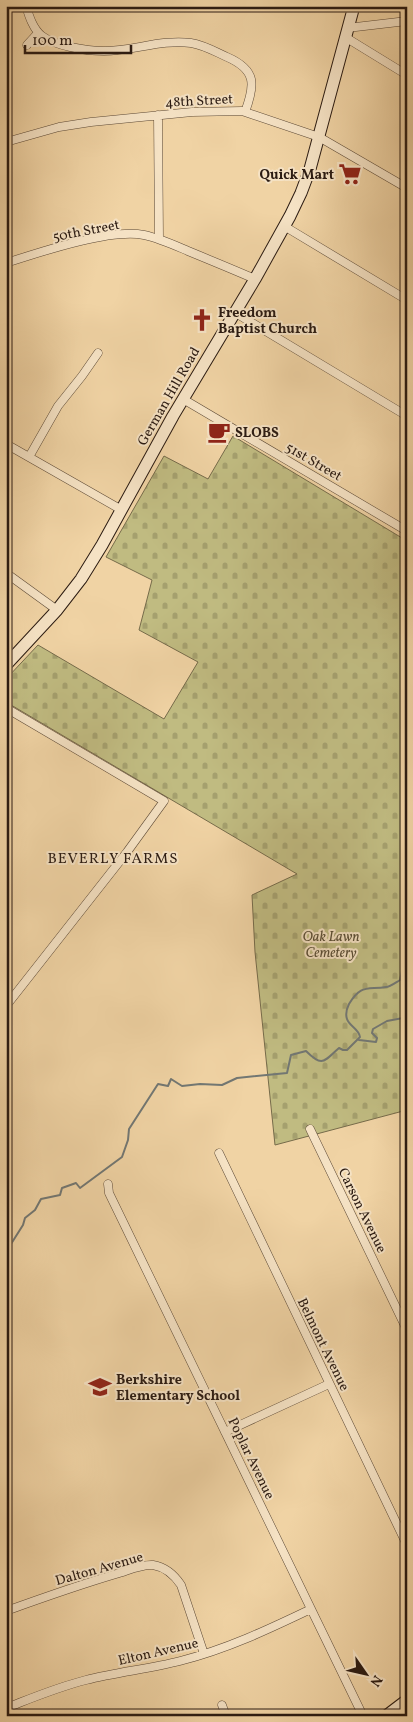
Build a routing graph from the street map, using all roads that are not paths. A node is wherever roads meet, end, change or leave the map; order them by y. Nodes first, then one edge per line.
1 (26, 6) edge
2 (354, 6) edge
3 (407, 21) edge
4 (346, 32) junction
5 (38, 33) junction
6 (27, 44) dead end
7 (407, 75) edge
8 (245, 112) junction
9 (158, 115) junction
10 (319, 137) junction
11 (6, 142) edge
12 (407, 188) edge
13 (284, 226) junction
14 (159, 239) junction
15 (6, 263) edge
16 (255, 279) junction
17 (407, 300) edge
18 (234, 312) junction
19 (98, 353) dead end
20 (183, 399) junction
21 (407, 416) edge
22 (6, 444) edge
23 (29, 457) junction
24 (120, 509) junction
25 (407, 531) edge
26 (6, 573) edge
27 (57, 610) junction
28 (6, 664) edge
29 (6, 708) edge
30 (6, 1006) edge
31 (310, 1129) dead end
32 (219, 1153) dead end
33 (108, 1184) dead end
34 (407, 1330) edge
35 (330, 1384) junction
36 (225, 1432) junction
37 (407, 1545) edge
38 (311, 1609) junction
39 (6, 1611) edge
40 (204, 1654) junction
41 (407, 1700) edge
42 (222, 1705) dead end
43 (6, 1708) edge
44 (226, 1716) edge
45 (363, 1716) edge
46 (386, 1716) edge

1 - 5 street
2 - 4 street, German Hill Road
3 - 4 street
4 - 7 street
4 - 10 street, German Hill Road
5 - 6 street
5 - 8 street
8 - 9 street, 48th Street
8 - 10 street, 48th Street
9 - 11 street, 48th Street
9 - 14 street
10 - 12 street, 48th Street
10 - 13 street, German Hill Road
13 - 16 street, German Hill Road
13 - 17 street
14 - 15 street, 50th Street
14 - 16 street, 50th Street
16 - 18 street, German Hill Road
18 - 20 street, German Hill Road
18 - 21 street
19 - 23 street
20 - 24 street, German Hill Road
20 - 25 street, 51st Street
22 - 23 street
23 - 24 street
24 - 27 street, German Hill Road
26 - 27 street
27 - 28 street, German Hill Road
29 - 30 street
31 - 34 street, Carson Avenue
32 - 35 street, Belmont Avenue
33 - 36 street, Poplar Avenue
35 - 36 street
35 - 37 street, Belmont Avenue
36 - 38 street, Poplar Avenue
38 - 40 street, Elton Avenue
38 - 45 street, Poplar Avenue
39 - 40 street, Dalton Avenue
40 - 43 street, Elton Avenue
41 - 46 street
42 - 44 street

